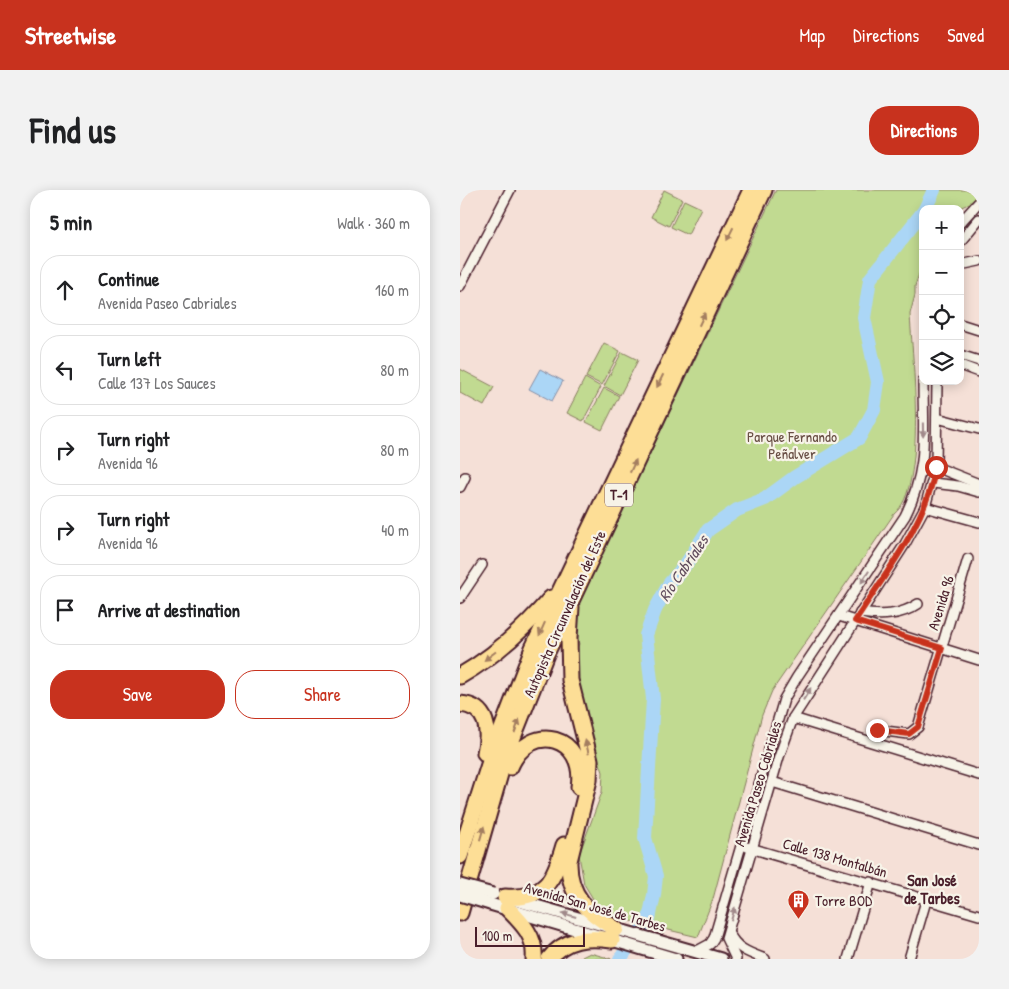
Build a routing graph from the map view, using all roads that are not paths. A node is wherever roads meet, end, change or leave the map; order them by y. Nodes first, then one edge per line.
1 (510, 190) edge
2 (751, 190) edge
3 (764, 190) edge
4 (979, 202) edge
5 (964, 219) edge
6 (979, 219) edge
7 (964, 237) edge
8 (979, 261) edge
9 (964, 264) edge
10 (460, 286) edge
11 (964, 325) edge
12 (979, 330) edge
13 (964, 356) edge
14 (979, 361) edge
15 (964, 366) edge
16 (979, 372) edge
17 (923, 385) edge
18 (937, 385) edge
19 (937, 418) junction
20 (979, 429) edge
21 (936, 467) junction
22 (465, 477) dead end
23 (933, 483) junction
24 (979, 484) edge
25 (460, 488) edge
26 (979, 492) edge
27 (925, 507) junction
28 (979, 522) edge
29 (968, 559) dead end
30 (482, 566) dead end
31 (567, 589) junction
32 (460, 598) edge
33 (918, 604) dead end
34 (860, 613) junction
35 (839, 616) junction
36 (855, 621) junction
37 (942, 648) junction
38 (979, 660) edge
39 (460, 676) edge
40 (460, 704) edge
41 (793, 718) junction
42 (877, 730) dead end
43 (979, 775) edge
44 (772, 782) junction
45 (483, 804) junction
46 (740, 844) junction
47 (979, 844) edge
48 (753, 848) junction
49 (460, 856) edge
50 (871, 882) junction
51 (460, 885) edge
52 (460, 895) edge
53 (499, 901) junction
54 (926, 901) junction
55 (460, 914) edge
56 (979, 916) edge
57 (728, 932) junction
58 (614, 934) junction
59 (697, 951) junction
60 (534, 959) edge
61 (549, 959) edge
62 (676, 959) edge
63 (721, 959) edge
64 (736, 959) edge
65 (765, 959) edge
66 (848, 959) edge
67 (909, 959) edge

1 - 10 street
2 -> 31 highway, Autopista Circunvalación del Este / T-1
31 -> 3 highway, Autopista Circunvalación del Este / T-1
4 - 5 street
6 - 7 street
8 - 9 street
11 - 12 street
13 - 14 street
15 - 16 street
17 -> 35 street, Avenida Paseo Cabriales
18 - 19 street, Avenida Paseo Cabriales
19 - 20 street
19 - 21 street, Avenida Paseo Cabriales
21 - 23 street, Avenida Paseo Cabriales
21 - 24 street
22 - 25 street
23 - 26 street
23 - 27 street, Avenida Paseo Cabriales
27 - 28 street
27 - 34 street, Avenida Paseo Cabriales
29 - 37 street, Avenida 96
30 - 32 street
31 -> 39 highway
31 - 45 highway, Autopista Circunvalación del Este / T-1
58 -> 31 highway
33 - 34 street
34 - 36 street, Avenida Paseo Cabriales
35 - 36 street
35 - 46 street, Avenida Paseo Cabriales
36 - 37 street
41 -> 36 street, Avenida Paseo Cabriales
37 - 38 street
37 - 42 street, Avenida 96
40 - 45 highway
41 - 43 street
41 - 44 street, Avenida Paseo Cabriales
44 - 47 street
44 - 48 street, Avenida Paseo Cabriales
45 - 49 highway, Autopista Circunvalación del Este / T-1
45 - 53 highway
55 -> 45 highway, Autopista Circunvalación del Este / T-1
46 - 48 street, Calle 138 Montalbán
46 - 59 street, Avenida Paseo Cabriales
48 - 50 street, Calle 138 Montalbán
57 -> 48 street, Avenida Paseo Cabriales
50 - 54 street, Calle 138 Montalbán
50 - 66 street
51 - 53 street, Avenida San José de Tarbes, bridge
52 - 53 street, Avenida San José de Tarbes, bridge
53 - 58 street, Avenida San José de Tarbes
53 - 60 highway
54 - 56 street, Calle 138 Montalbán
54 - 67 street
57 - 64 street
57 - 65 street
58 - 59 street, Avenida San José de Tarbes
58 - 61 highway
58 - 62 street, Avenida San José de Tarbes
59 - 63 street, Avenida San José de Tarbes

